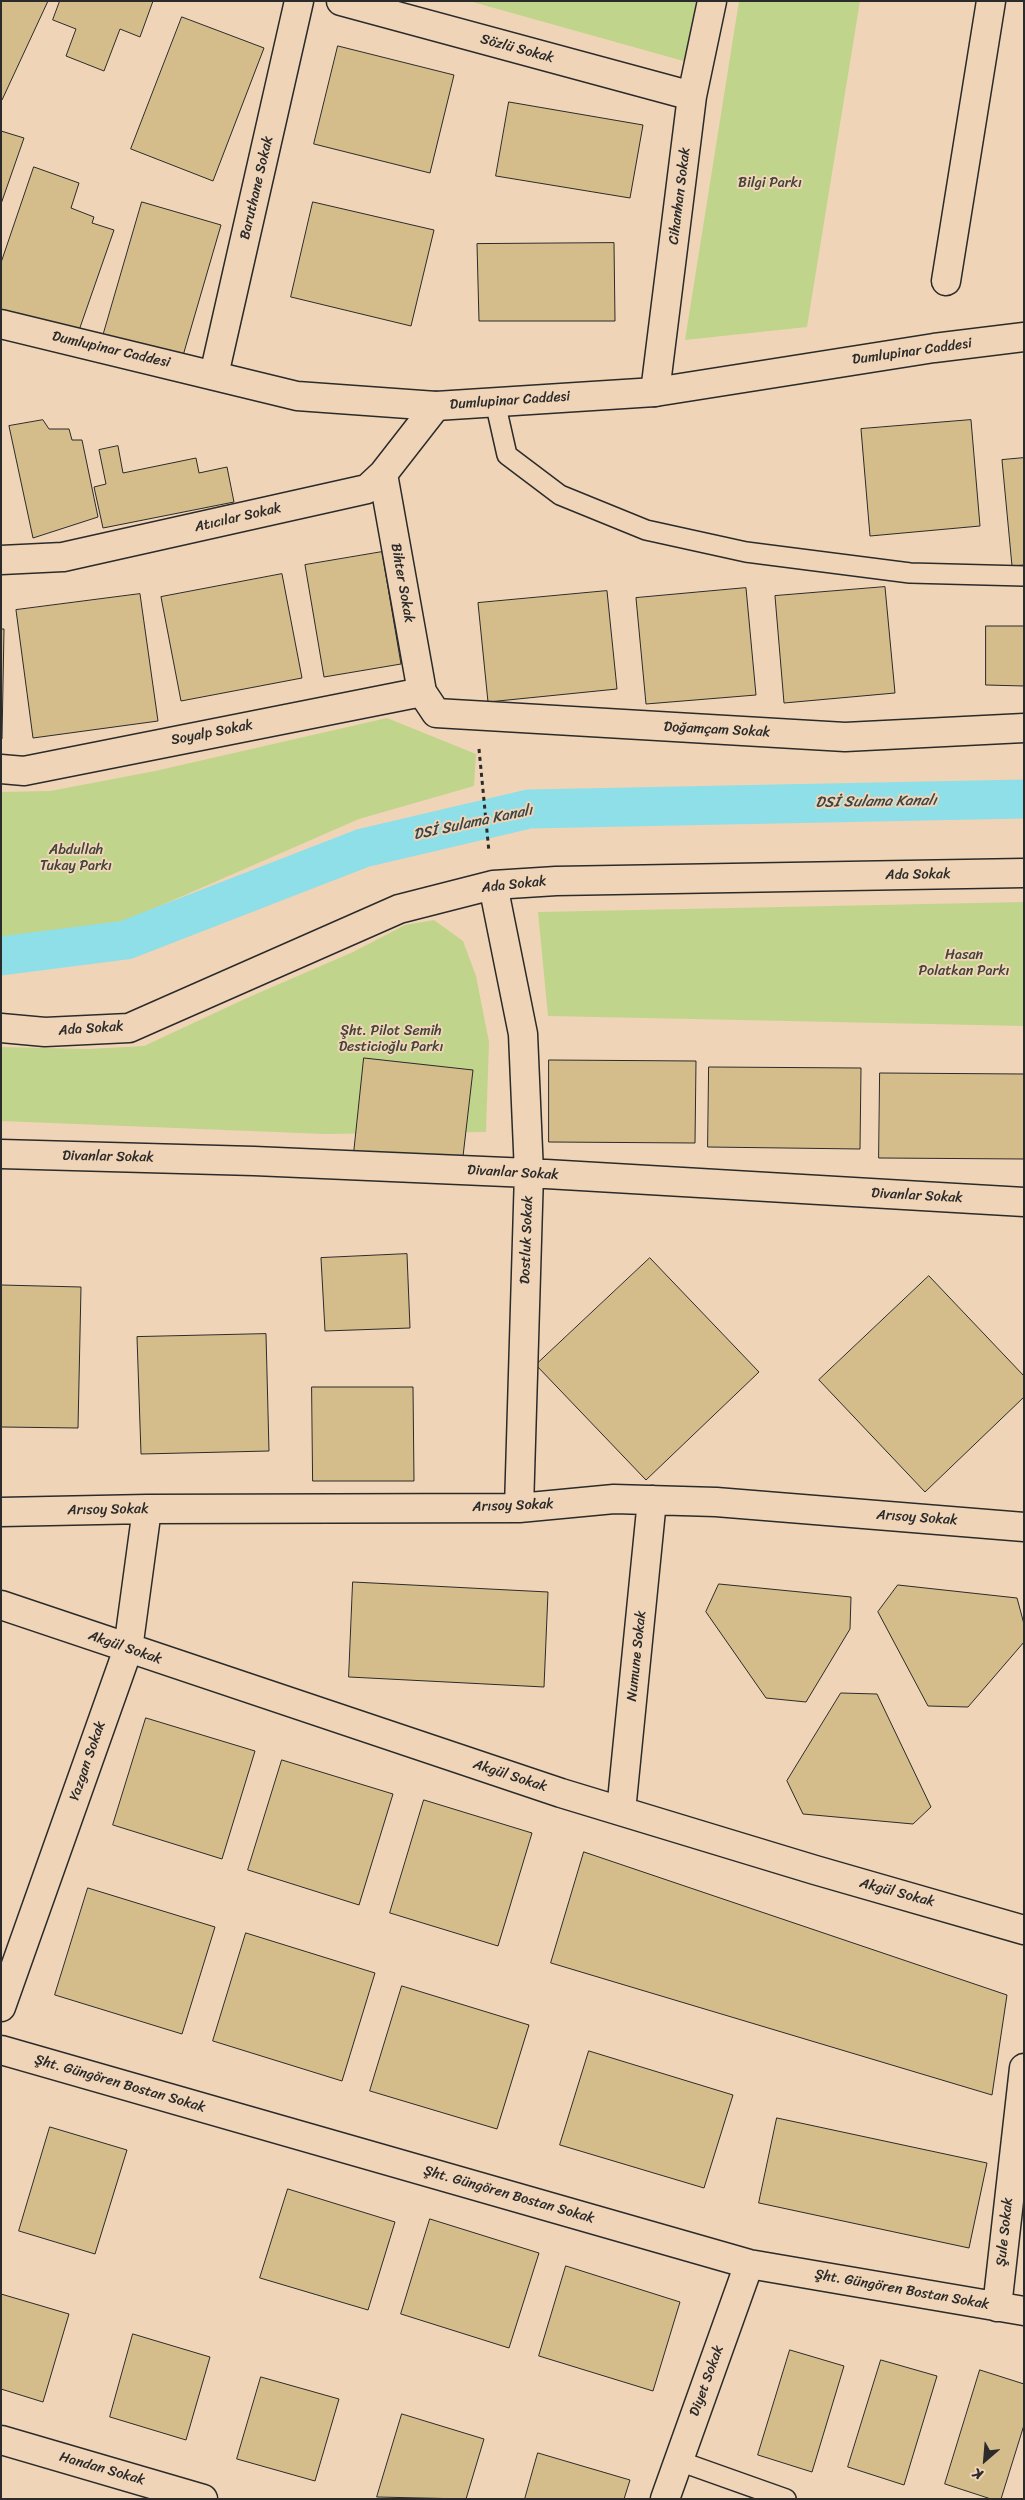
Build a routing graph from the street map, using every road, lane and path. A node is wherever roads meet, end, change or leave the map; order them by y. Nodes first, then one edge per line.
1 (299, 1) edge
2 (341, 1) edge
3 (712, 1) edge
4 (991, 1) edge
5 (692, 96) junction
6 (946, 281) dead end
7 (1, 324) edge
8 (1024, 337) edge
9 (214, 375) junction
10 (654, 392) junction
11 (495, 402) junction
12 (436, 406) junction
13 (383, 474) junction
14 (1, 560) edge
15 (1024, 576) edge
16 (422, 692) junction
17 (476, 716) junction
18 (1024, 728) edge
19 (1, 769) edge
20 (1024, 873) edge
21 (493, 885) junction
22 (1, 1028) edge
23 (1, 1154) edge
24 (529, 1173) junction
25 (1024, 1202) edge
26 (652, 1500) junction
27 (519, 1508) junction
28 (147, 1509) junction
29 (1, 1512) edge
30 (1024, 1526) edge
31 (1, 1606) edge
32 (128, 1649) junction
33 (621, 1811) junction
34 (1024, 1930) edge
35 (1, 2007) edge
36 (1, 2050) edge
37 (1024, 2068) edge
38 (749, 2264) junction
39 (997, 2307) junction
40 (1024, 2311) edge
41 (1, 2440) edge
42 (678, 2461) junction
43 (203, 2499) edge
44 (665, 2499) edge
45 (786, 2499) edge

1 - 9 street, Baruthane Sokak
2 - 5 street, Sözlü Sokak
3 - 5 street, Cihanhan Sokak
4 - 6 street
5 - 10 street, Cihanhan Sokak
7 - 9 street, Dumlupinar Caddesi
8 - 10 street, Dumlupinar Caddesi
9 - 12 street, Dumlupinar Caddesi
10 - 11 street, Dumlupinar Caddesi
11 - 12 street, Dumlupinar Caddesi
11 - 15 lane
12 - 13 street, Atıcılar Sokak
13 - 14 street, Atıcılar Sokak
13 - 16 street, Bihter Sokak
16 - 17 street, Doğamçam Sokak
16 - 19 street, Soyalp Sokak
17 - 18 street, Doğamçam Sokak
17 - 21 path
20 - 21 street, Ada Sokak
21 - 22 street, Ada Sokak
21 - 24 street, Dostluk Sokak
23 - 24 street, Divanlar Sokak
24 - 25 street, Divanlar Sokak
24 - 27 street, Dostluk Sokak
26 - 27 street, Arısoy Sokak
26 - 30 street, Arısoy Sokak
26 - 33 street, Numune Sokak
27 - 28 street, Arısoy Sokak
28 - 29 street, Arısoy Sokak
28 - 32 street, Yazgan Sokak
31 - 32 street, Akgül Sokak
32 - 33 street, Akgül Sokak
32 - 35 street, Yazgan Sokak
33 - 34 street, Akgül Sokak
36 - 38 street, Şht. Güngören Bostan Sokak
37 - 39 street, Şule Sokak
38 - 39 street, Şht. Güngören Bostan Sokak
38 - 42 street, Diyet Sokak
39 - 40 street, Şht. Güngören Bostan Sokak
41 - 43 street, Handan Sokak
42 - 44 street, Diyet Sokak
42 - 45 lane

